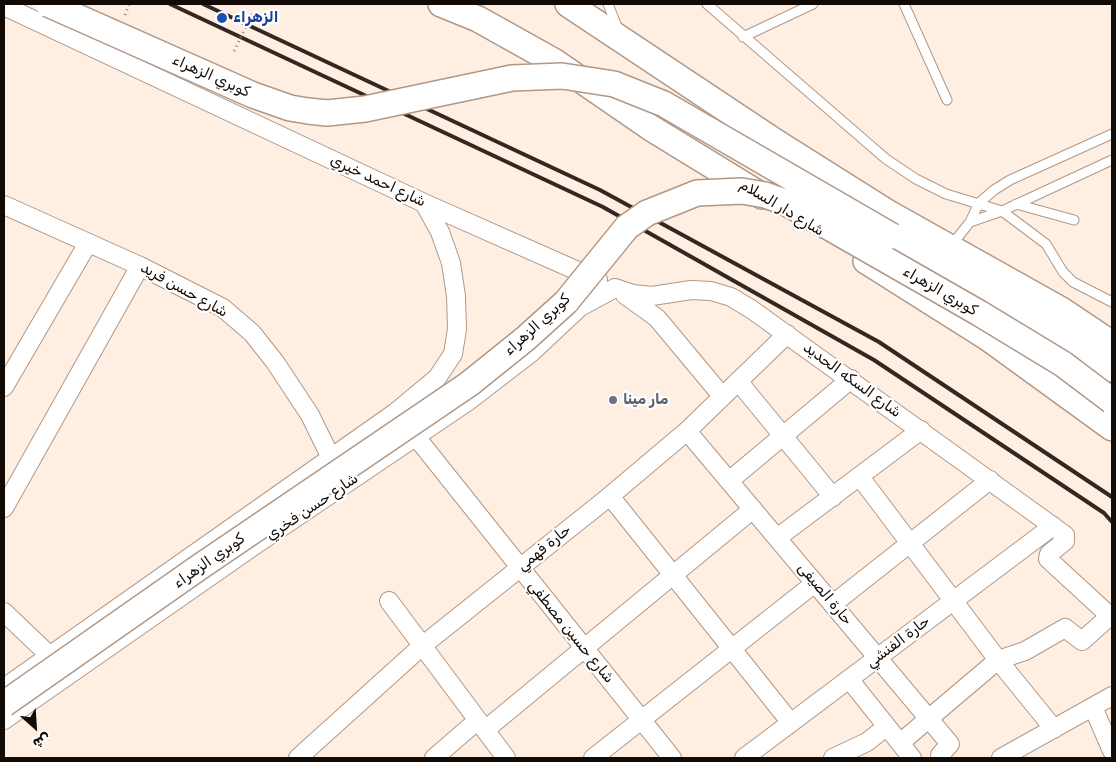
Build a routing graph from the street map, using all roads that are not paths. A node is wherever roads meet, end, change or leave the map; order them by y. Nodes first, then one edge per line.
1 (48, 4) edge
2 (441, 4) edge
3 (568, 4) edge
4 (608, 4) edge
5 (706, 4) edge
6 (813, 4) edge
7 (904, 4) edge
8 (4, 6) edge
9 (742, 37) junction
10 (622, 40) junction
11 (947, 100) dead end
12 (1112, 134) edge
13 (1112, 160) edge
14 (424, 203) junction
15 (979, 203) junction
16 (1016, 204) junction
17 (4, 205) edge
18 (1002, 211) junction
19 (1074, 220) dead end
20 (970, 222) junction
21 (88, 243) junction
22 (950, 247) junction
23 (140, 266) junction
24 (615, 288) junction
25 (1112, 302) edge
26 (788, 334) junction
27 (1112, 344) edge
28 (1112, 369) edge
29 (851, 379) junction
30 (738, 381) junction
31 (4, 387) edge
32 (722, 396) junction
33 (1112, 400) edge
34 (396, 412) junction
35 (1112, 428) edge
36 (687, 430) junction
37 (921, 430) junction
38 (783, 436) junction
39 (416, 437) junction
40 (331, 458) junction
41 (860, 477) junction
42 (990, 480) junction
43 (729, 481) junction
44 (610, 496) junction
45 (833, 497) junction
46 (4, 508) edge
47 (753, 509) junction
48 (1053, 526) junction
49 (777, 538) junction
50 (912, 544) junction
51 (520, 568) junction
52 (673, 575) junction
53 (815, 583) junction
54 (389, 601) dead end
55 (954, 601) junction
56 (833, 604) junction
57 (4, 612) edge
58 (1111, 617) edge
59 (422, 646) junction
60 (584, 648) junction
61 (732, 649) junction
62 (49, 655) junction
63 (878, 657) junction
64 (998, 660) junction
65 (849, 679) junction
66 (4, 688) edge
67 (1112, 696) edge
68 (4, 704) edge
69 (1093, 707) junction
70 (928, 717) junction
71 (4, 720) edge
72 (641, 720) junction
73 (791, 723) junction
74 (482, 725) junction
75 (886, 726) junction
76 (1054, 729) junction
77 (900, 743) junction
78 (1112, 751) edge
79 (1023, 752) edge
80 (298, 758) edge
81 (434, 758) edge
82 (506, 758) edge
83 (593, 758) edge
84 (672, 758) edge
85 (744, 758) edge
86 (833, 758) edge
87 (912, 758) edge
88 (942, 758) edge
89 (1001, 758) edge

1 - 28 main road, كوبري الزهراء, bridge
2 - 35 main road, شارع دار السلام
3 - 10 main road
4 - 10 lane
5 - 9 lane
6 - 9 lane
7 - 11 lane
8 - 14 street, شارع احمد خيري
9 - 15 lane
10 - 22 main road
12 - 15 lane
13 - 16 lane
14 - 24 street, شارع احمد خيري
14 - 34 street, شارع حسن فخري
15 - 18 lane
15 - 20 lane
16 - 18 lane
16 - 19 lane
17 - 21 street, شارع حسن فريد
18 - 20 lane
18 - 25 lane
20 - 22 lane
21 - 23 street, شارع حسن فريد
21 - 31 street
22 - 27 main road
23 - 40 street, شارع حسن فريد
23 - 46 street
24 - 26 street, شارع السكه الحديد
24 - 32 street, شارع احمد خيري
24 - 39 street, شارع حسن فخري
26 - 29 street, شارع السكه الحديد
26 - 30 street, حارة فهمي
29 - 37 street, شارع السكه الحديد
29 - 38 street
30 - 32 street, حارة فهمي
30 - 38 street
32 - 36 street, حارة فهمي
33 - 68 main road, كوبري الزهراء, bridge
34 - 39 street, شارع حسين مصطفي
34 - 40 street, شارع حسن فخري
36 - 43 street, حارة الصيفى
36 - 44 street, حارة فهمي
37 - 41 street
37 - 42 street, شارع السكه الحديد
38 - 43 street
38 - 45 street
39 - 51 street, شارع حسين مصطفي
39 - 71 street, شارع حسن فخري
40 - 62 street, شارع حسن فخري
41 - 45 street
41 - 50 street
42 - 48 street, شارع السكه الحديد
42 - 50 street
43 - 47 street, حارة الصيفى
44 - 51 street, حارة فهمي
44 - 52 street
45 - 49 street
47 - 49 street, حارة الصيفى
47 - 52 street
48 - 55 street, حارة الفنشي
48 - 58 street, شارع السكه الحديد
49 - 53 street, حارة الصيفى
50 - 55 street
50 - 56 street
51 - 59 street, حارة فهمي
51 - 60 street, شارع حسين مصطفي
52 - 60 street
52 - 61 street
53 - 56 street, حارة الصيفى
53 - 61 street
54 - 59 street
55 - 63 street, حارة الفنشي
55 - 64 street
56 - 63 street, حارة الصيفى
57 - 62 street
58 - 64 street
59 - 74 street
59 - 80 street, حارة فهمي
60 - 72 street, شارع حسين مصطفي
60 - 74 street
61 - 72 street
61 - 73 street
62 - 66 street, شارع حسن فخري
63 - 65 street, حارة الفنشي
63 - 70 street, حارة الصيفى
64 - 70 street
64 - 76 street
65 - 73 street, حارة الفنشي
65 - 75 street
67 - 69 street
69 - 76 street
69 - 78 street
70 - 77 street
70 - 88 street, حارة الصيفى
72 - 83 street
72 - 84 street, شارع حسين مصطفي
73 - 85 street, حارة الفنشي
74 - 81 street
74 - 82 street
75 - 77 street
75 - 86 street
76 - 79 street
77 - 87 street
79 - 89 street

